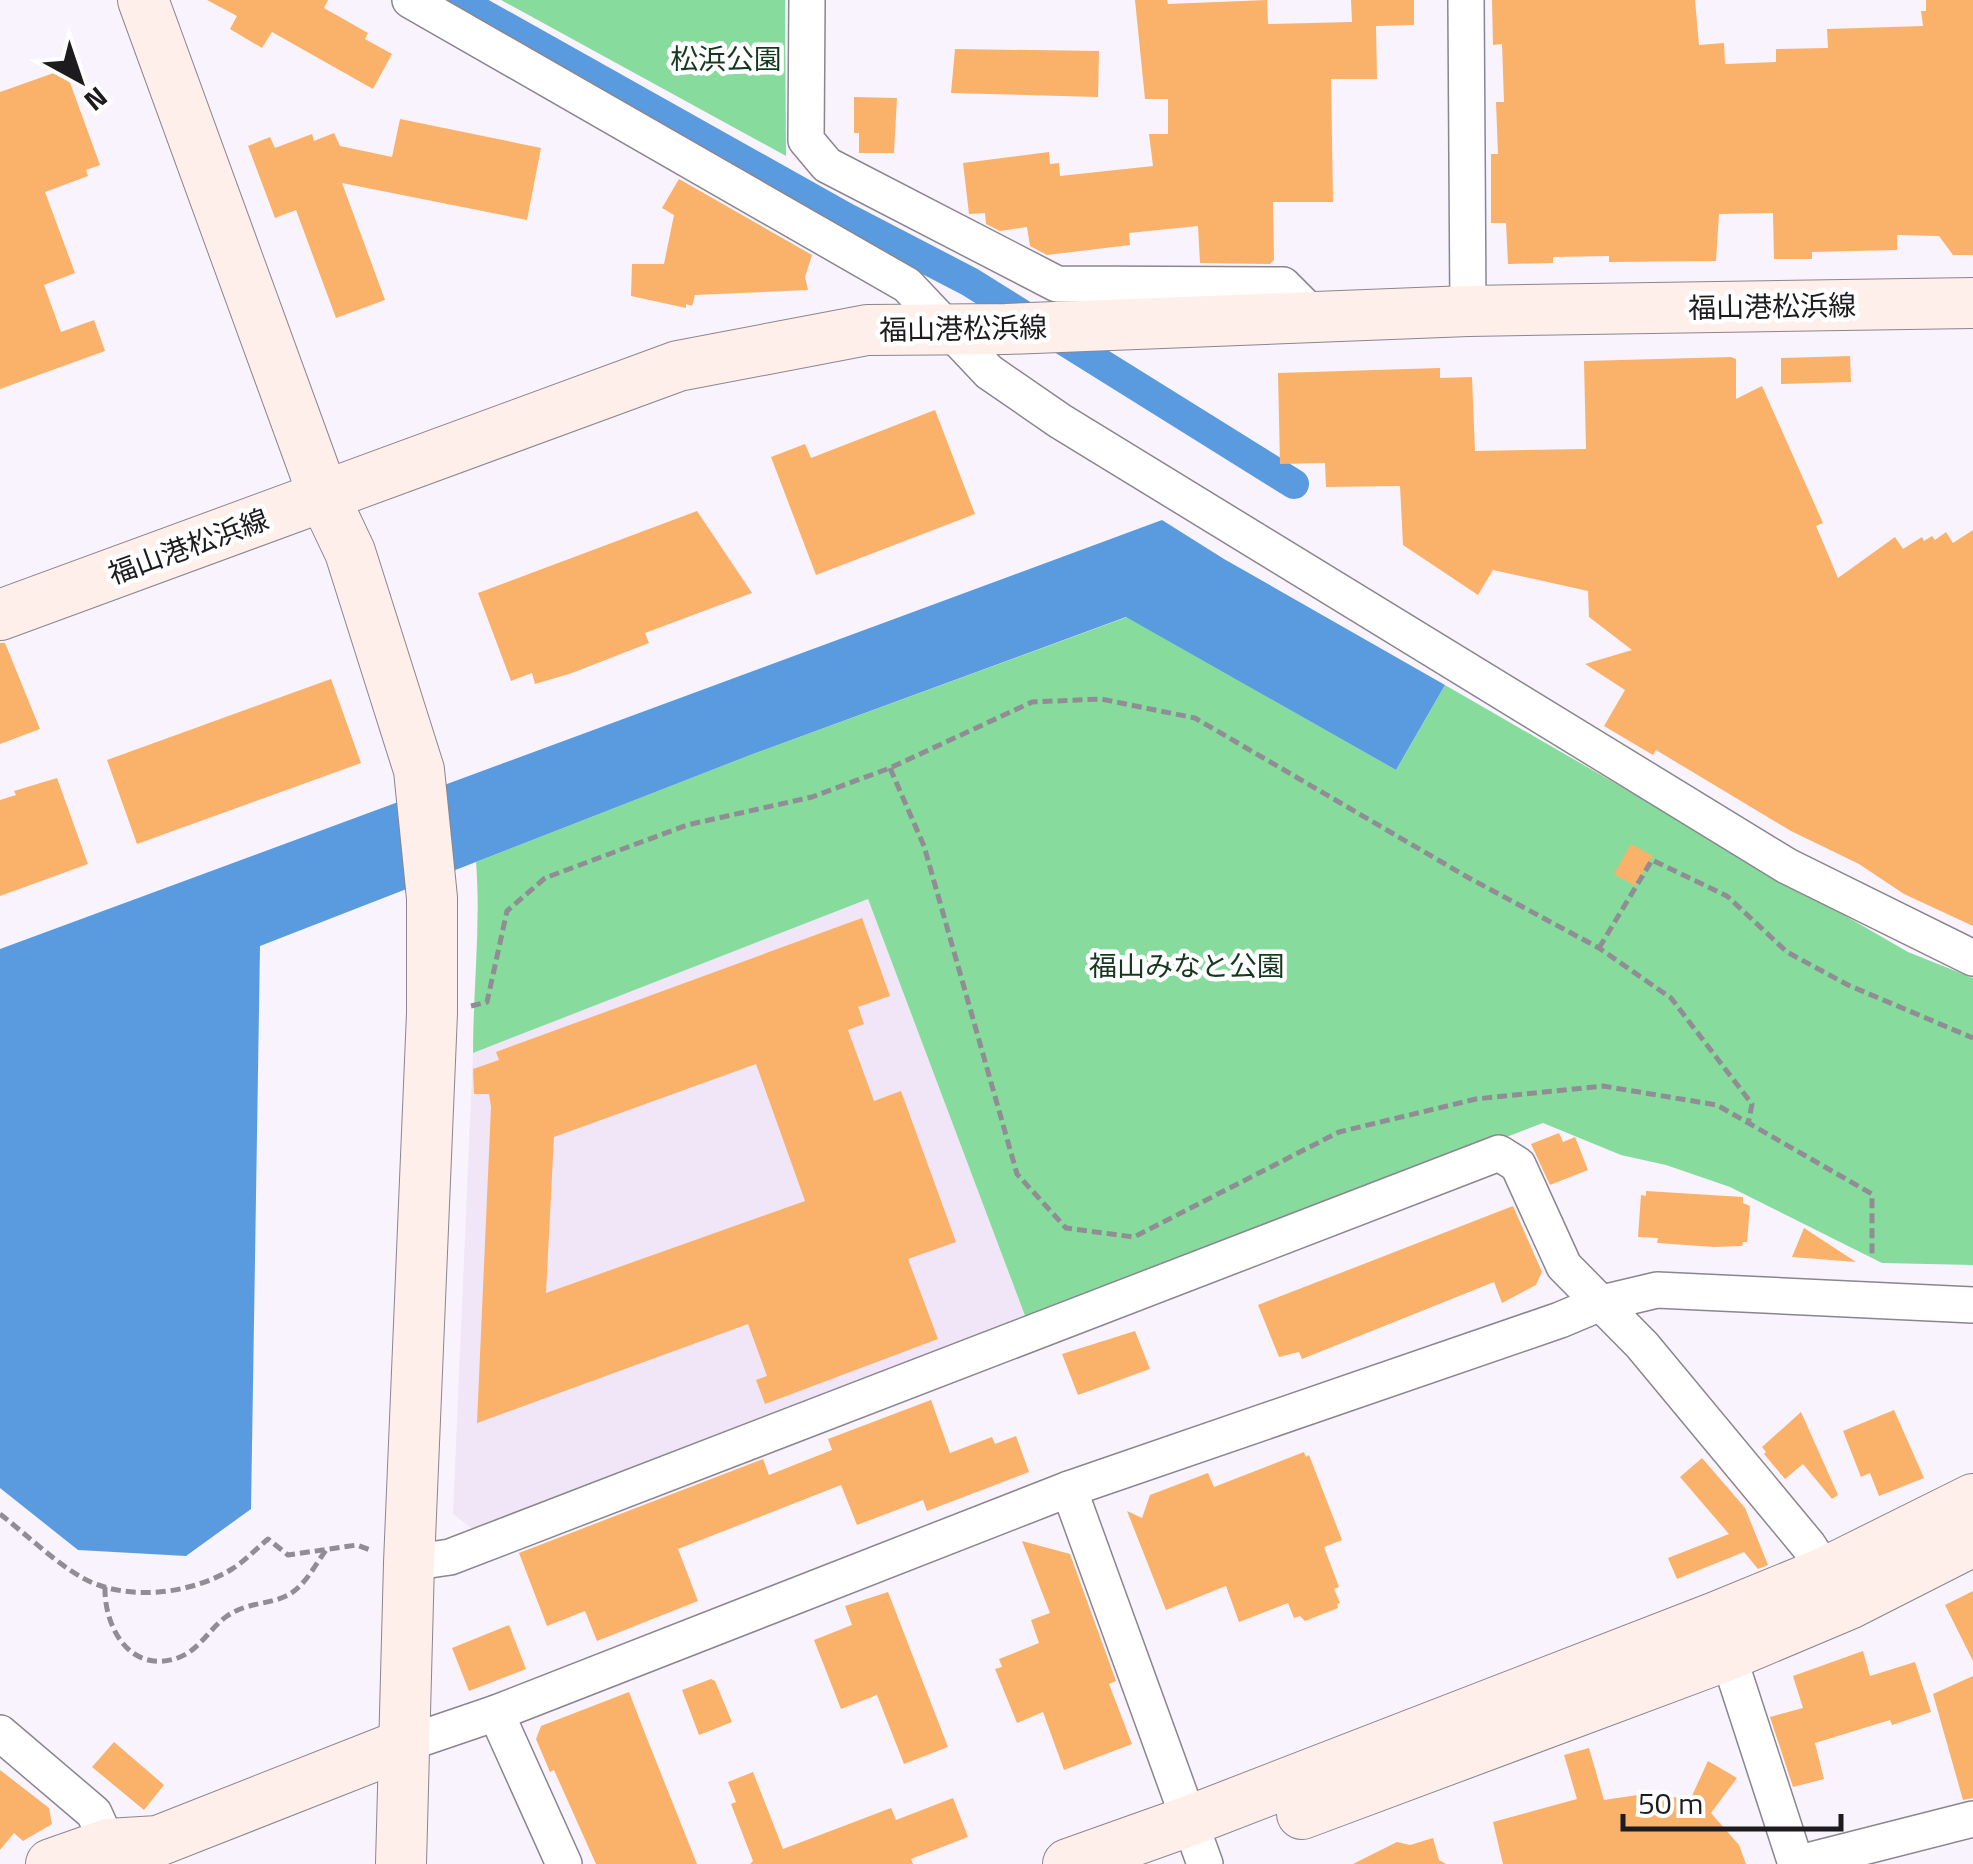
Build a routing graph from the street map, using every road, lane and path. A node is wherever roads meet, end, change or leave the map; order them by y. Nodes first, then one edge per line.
1 (142, 0) edge
2 (410, 0) edge
3 (807, 0) edge
4 (1466, 0) edge
5 (1973, 303) edge
6 (1468, 311) junction
7 (1313, 316) junction
8 (947, 330) junction
9 (324, 496) junction
10 (0, 615) edge
11 (890, 768) junction
12 (1599, 948) junction
13 (1973, 958) edge
14 (432, 1013) junction
15 (1973, 1038) edge
16 (1748, 1125) junction
17 (1872, 1258) dead end
18 (1598, 1304) junction
19 (1973, 1305) edge
20 (1070, 1489) junction
21 (1973, 1498) edge
22 (0, 1514) edge
23 (1973, 1541) edge
24 (326, 1550) junction
25 (408, 1563) junction
26 (1826, 1572) junction
27 (105, 1587) junction
28 (1728, 1654) junction
29 (496, 1713) junction
30 (0, 1732) edge
31 (402, 1745) junction
32 (1973, 1819) edge
33 (108, 1844) junction
34 (1190, 1850) edge
35 (51, 1864) edge
36 (401, 1864) edge
37 (564, 1864) edge
38 (1068, 1864) edge
39 (1796, 1864) edge

1 - 9 street
2 - 8 street
3 - 7 street
4 - 6 street
5 - 6 street, 福山港松浜線
6 - 7 street, 福山港松浜線
7 - 8 street, 福山港松浜線
8 - 9 street, 福山港松浜線
8 - 13 street
9 - 10 street, 福山港松浜線
9 - 14 street
11 - 12 path
11 - 14 path
11 - 16 path
12 - 15 path
12 - 16 path
14 - 25 street
16 - 17 path
18 - 19 street
18 - 20 street
18 - 25 street
18 - 26 street
20 - 29 street
20 - 34 street
21 - 26 street
22 - 27 path
23 - 28 street
24 - 25 path
24 - 27 path
24 - 27 path
25 - 31 street
26 - 34 street
28 - 34 street
28 - 39 street
29 - 31 street
29 - 37 street
30 - 33 street
31 - 33 street
31 - 36 street
32 - 39 street
33 - 35 street
34 - 38 street

